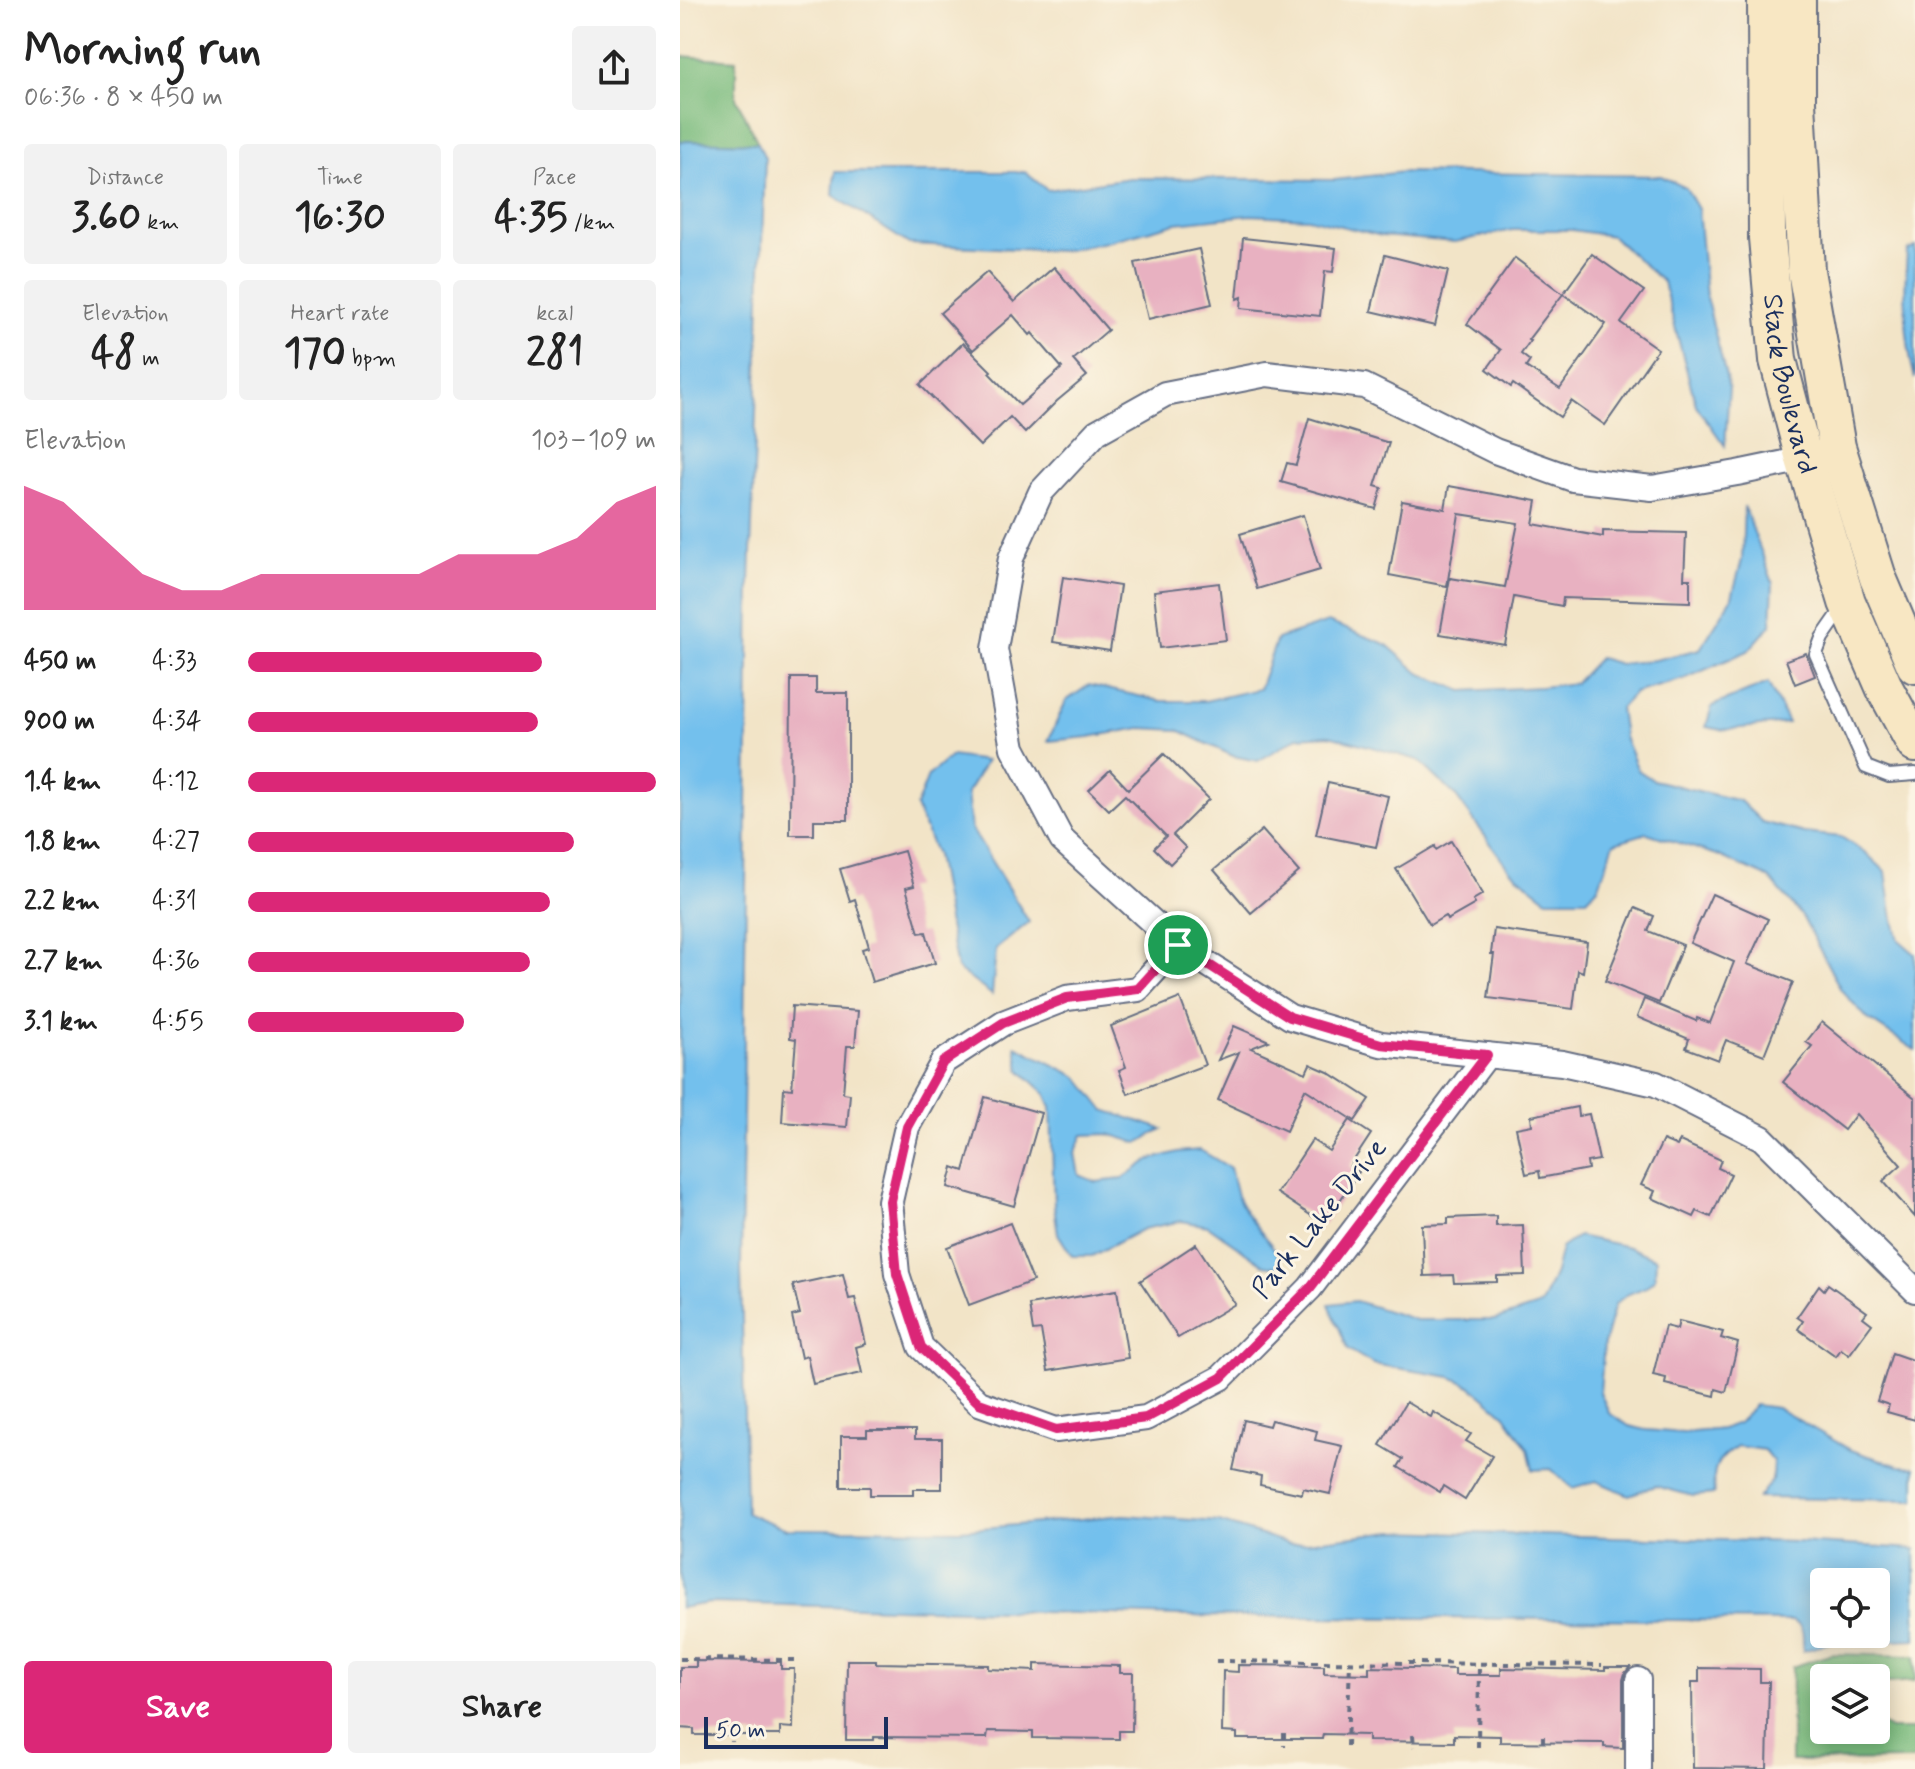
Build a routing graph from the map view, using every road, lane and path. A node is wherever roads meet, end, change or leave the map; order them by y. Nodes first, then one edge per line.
1 (1766, 0) edge
2 (1797, 0) edge
3 (1837, 447) junction
4 (1804, 459) junction
5 (1847, 602) junction
6 (1915, 665) edge
7 (1915, 744) edge
8 (1915, 774) edge
9 (1178, 945) junction
10 (1487, 1055) junction
11 (1915, 1290) edge
12 (680, 1659) edge
13 (795, 1660) dead end
14 (1216, 1661) dead end
15 (1350, 1662) junction
16 (1479, 1664) junction
17 (1602, 1665) dead end
18 (1638, 1680) dead end
19 (732, 1729) dead end
20 (1284, 1733) dead end
21 (1413, 1735) dead end
22 (1543, 1736) dead end
23 (732, 1742) dead end
24 (1284, 1746) dead end
25 (1347, 1746) dead end
26 (1414, 1747) dead end
27 (1478, 1747) dead end
28 (1543, 1748) dead end
29 (1638, 1769) edge

1 - 4 street, Stack Boulevard
2 - 3 street, Stack Boulevard
3 - 4 street
3 - 6 street, Stack Boulevard
4 - 5 street, Stack Boulevard
4 - 9 street
5 - 7 street, Stack Boulevard
5 - 8 lane
9 - 10 street
9 - 10 street, Park Lake Drive
10 - 11 street
12 - 13 path
14 - 15 path
15 - 16 path
15 - 25 path
16 - 17 path
16 - 27 path
18 - 29 street
19 - 23 path
20 - 24 path
21 - 26 path
22 - 28 path

